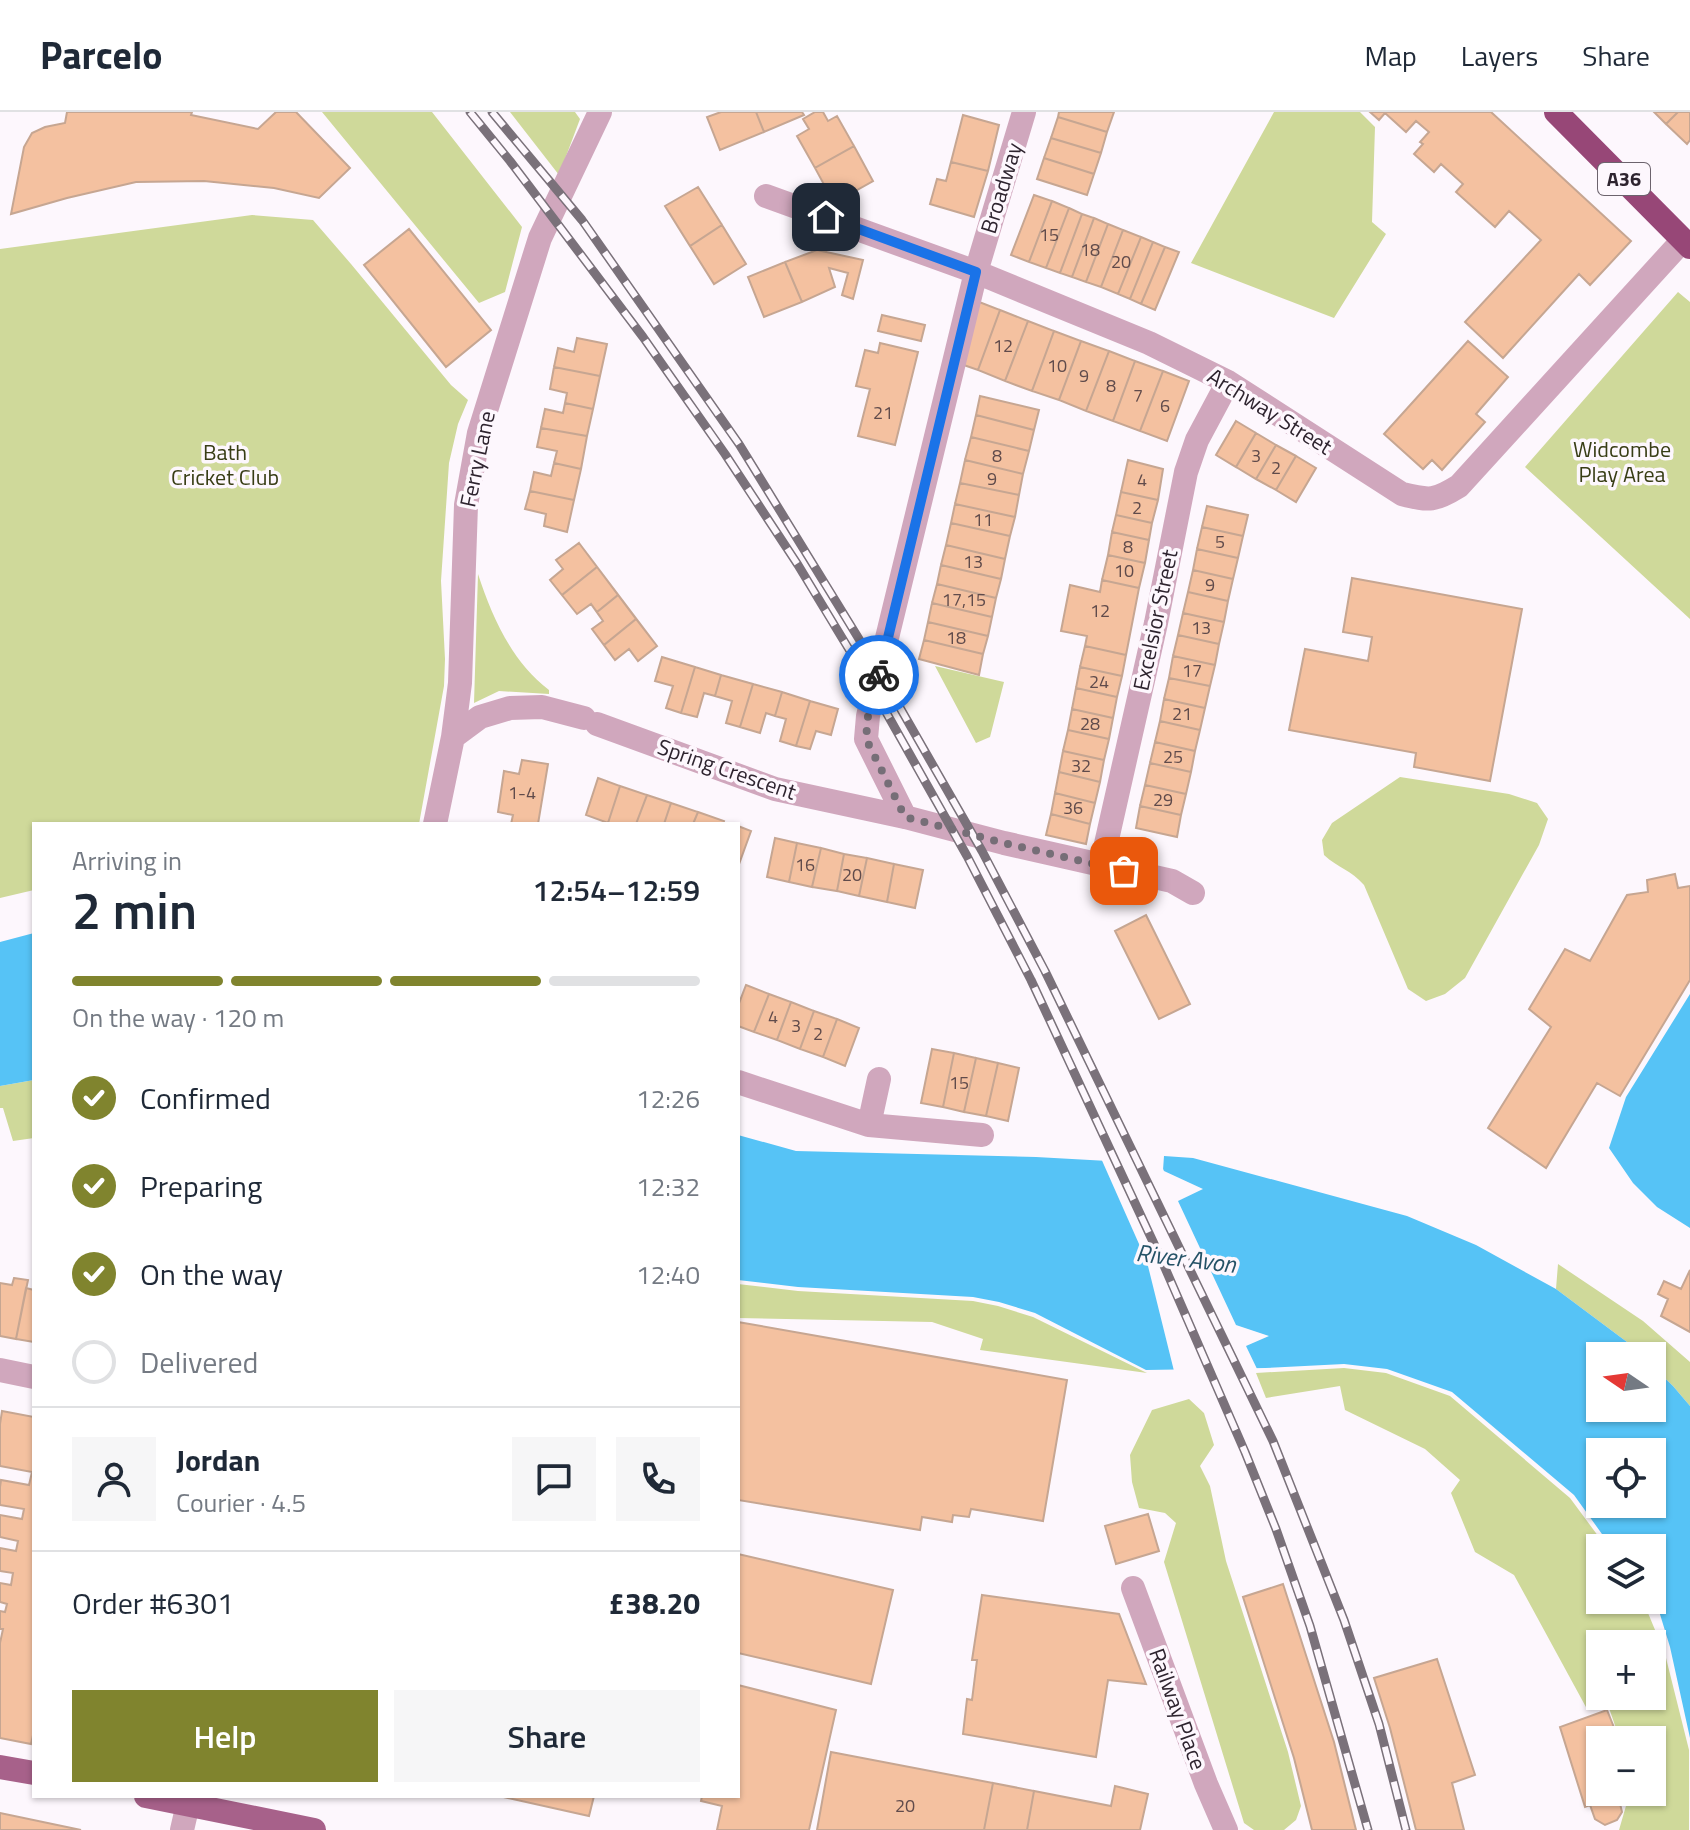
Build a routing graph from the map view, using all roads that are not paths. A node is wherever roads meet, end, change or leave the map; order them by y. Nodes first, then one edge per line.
1 (600, 112) edge
2 (1024, 112) edge
3 (1556, 112) edge
4 (766, 196) dead end
5 (1688, 244) edge
6 (976, 272) junction
7 (1228, 382) junction
8 (453, 737) junction
9 (905, 817) junction
10 (435, 822) edge
11 (1101, 866) junction
12 (1193, 893) dead end
13 (879, 1079) dead end
14 (740, 1083) edge
15 (869, 1125) junction
16 (982, 1135) dead end
17 (0, 1370) edge
18 (32, 1377) edge
19 (1133, 1588) dead end
20 (0, 1767) edge
21 (32, 1773) edge
22 (156, 1798) edge
23 (188, 1804) junction
24 (182, 1830) edge
25 (314, 1830) edge
26 (1226, 1830) edge

1 - 8 street, Ferry Lane
2 - 6 street, Broadway
3 - 5 highway, A36
4 - 6 street, Archway Street
5 - 7 street, Archway Street
6 - 7 street, Archway Street
6 - 9 street, Broadway
7 - 11 street, Excelsior Street
8 - 9 street, Spring Crescent
8 - 10 street, Ferry Lane
9 - 11 street, Spring Crescent
11 - 12 street, Spring Crescent
13 - 15 street
14 - 15 street
15 - 16 street
17 - 18 street
19 - 26 street, Railway Place
20 - 21 main road
22 - 23 main road
23 - 24 street
23 - 25 main road

